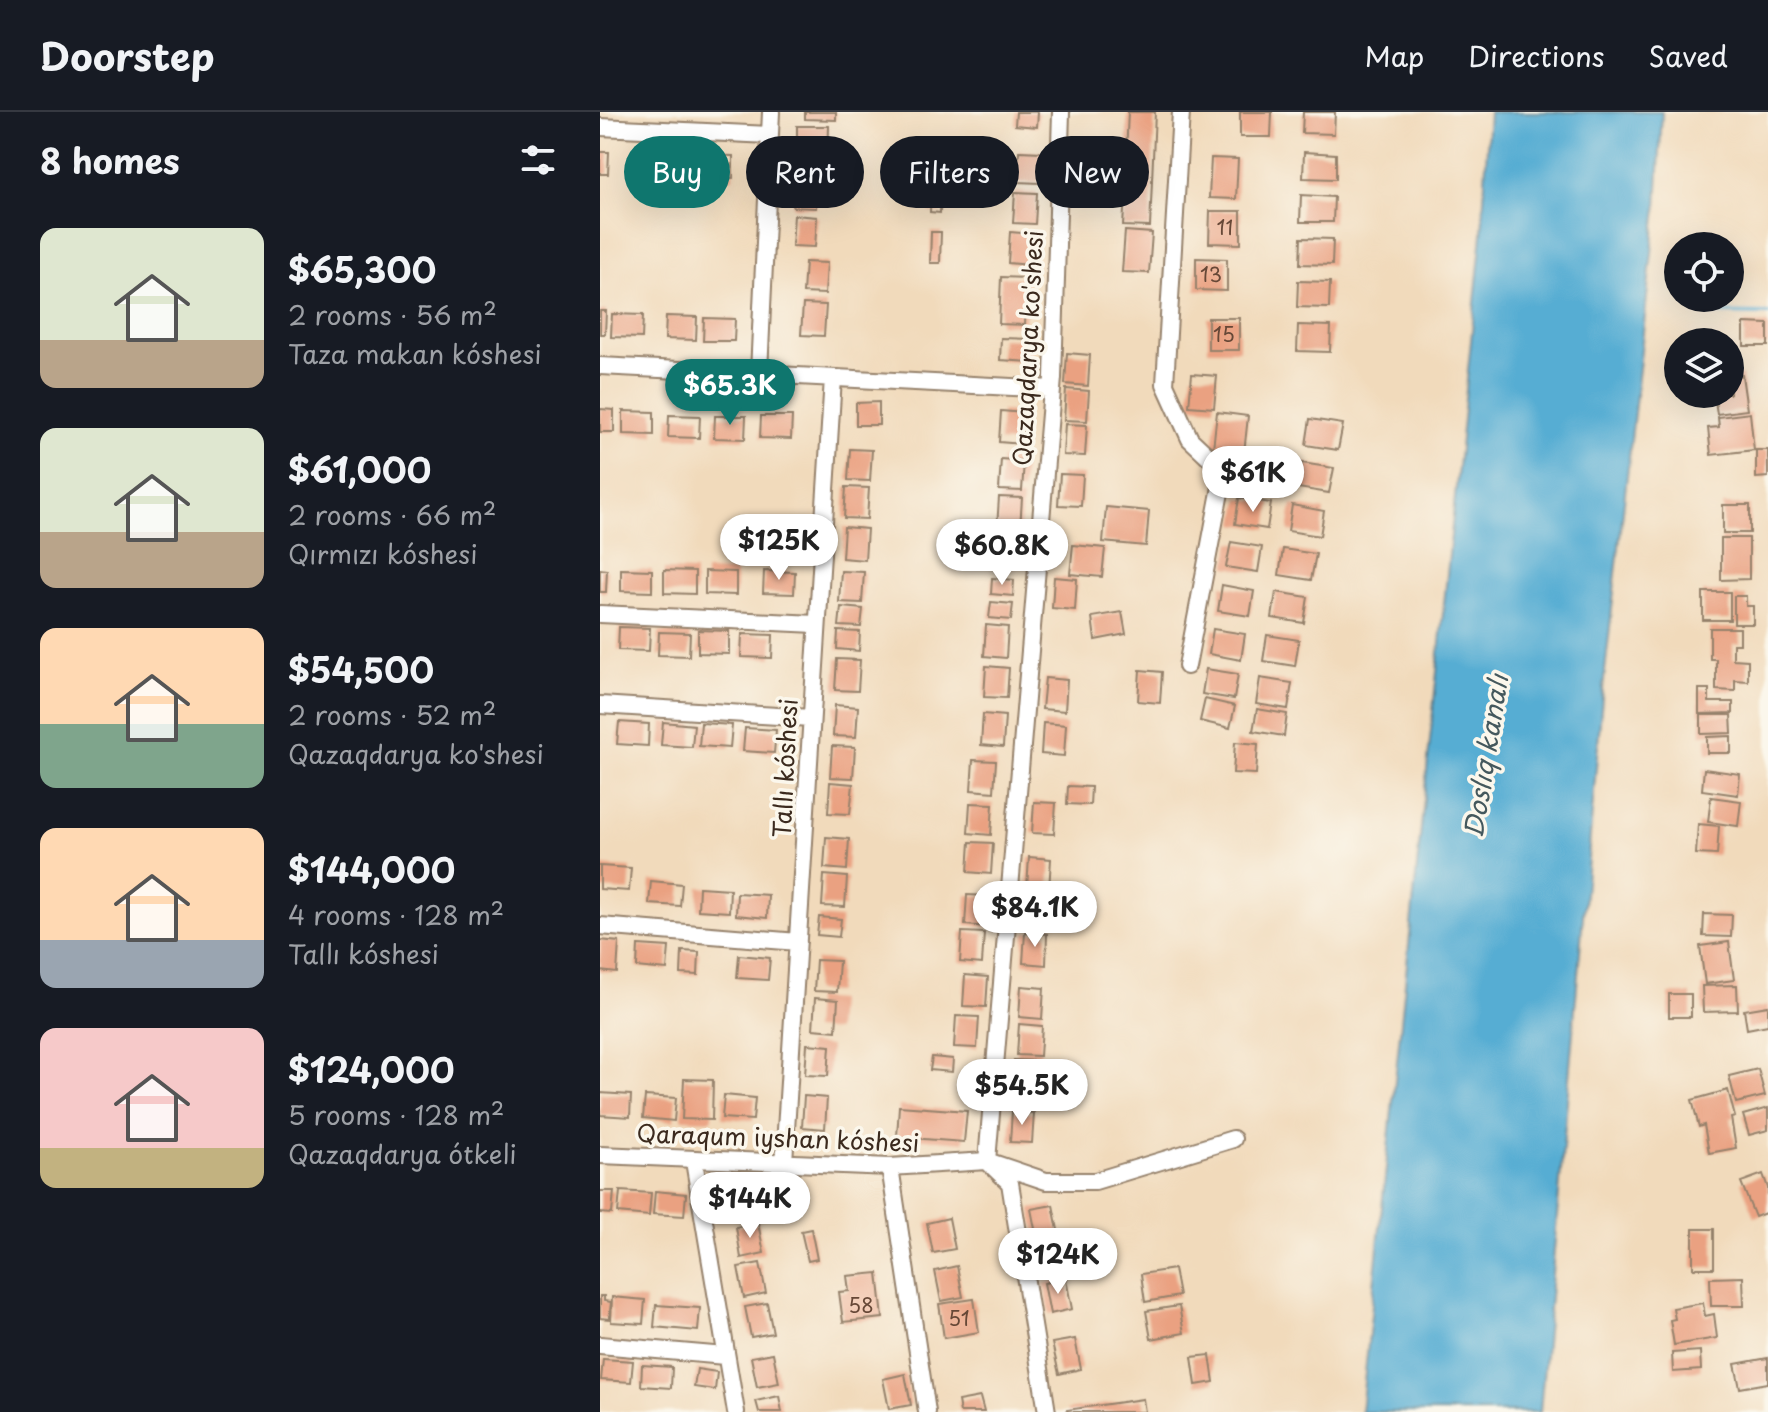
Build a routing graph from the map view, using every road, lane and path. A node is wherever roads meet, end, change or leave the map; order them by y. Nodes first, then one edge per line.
1 (771, 112) edge
2 (1061, 112) edge
3 (1181, 112) edge
4 (600, 127) edge
5 (770, 135) junction
6 (600, 366) edge
7 (759, 373) junction
8 (833, 378) junction
9 (1052, 389) junction
10 (600, 614) edge
11 (816, 624) junction
12 (1187, 666) dead end
13 (600, 705) edge
14 (811, 718) junction
15 (600, 926) edge
16 (798, 942) junction
17 (1233, 1139) dead end
18 (600, 1155) edge
19 (694, 1161) junction
20 (987, 1161) junction
21 (784, 1162) junction
22 (890, 1167) junction
23 (600, 1345) edge
24 (725, 1356) junction
25 (736, 1412) edge
26 (927, 1412) edge
27 (1047, 1412) edge

1 - 5 street
2 - 9 street, Qazaqdarya ko'shesi
3 - 12 street
4 - 5 street
5 - 7 street
6 - 7 street
7 - 8 street
8 - 9 street
8 - 11 street, Tallı kóshesi
9 - 20 street, Qazaqdarya ko'shesi
10 - 11 street
11 - 14 street, Tallı kóshesi
13 - 14 street
14 - 16 street, Tallı kóshesi
15 - 16 street
16 - 21 street, Tallı kóshesi
17 - 20 street, Qaraqum iyshan kóshesi
18 - 19 street, Qaraqum iyshan kóshesi
19 - 21 street, Qaraqum iyshan kóshesi
19 - 24 street
20 - 22 street, Qaraqum iyshan kóshesi
20 - 27 street
21 - 22 street, Qaraqum iyshan kóshesi
22 - 26 street
23 - 24 street
24 - 25 street

